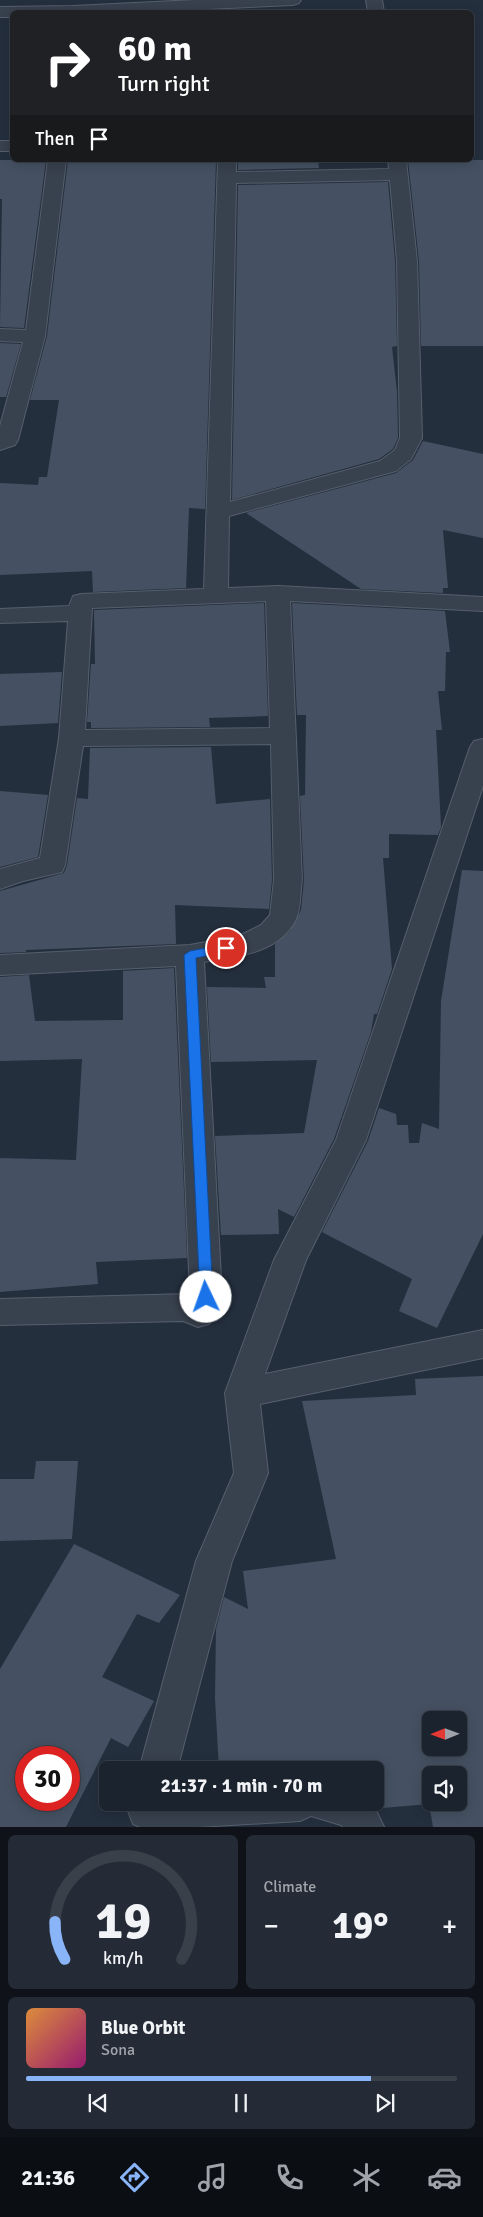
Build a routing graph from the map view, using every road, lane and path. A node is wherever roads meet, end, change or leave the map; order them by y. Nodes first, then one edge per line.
1 (293, 0) edge
2 (186, 3) edge
3 (222, 8) edge
4 (98, 10) edge
5 (57, 162) edge
6 (398, 167) edge
7 (228, 169) edge
8 (0, 335) edge
9 (35, 336) junction
10 (0, 443) edge
11 (218, 512) junction
12 (278, 593) junction
13 (216, 596) junction
14 (483, 604) edge
15 (79, 613) junction
16 (0, 616) edge
17 (282, 736) junction
18 (72, 738) junction
19 (483, 748) edge
20 (0, 880) edge
21 (190, 955) junction
22 (0, 965) edge
23 (0, 1312) edge
24 (483, 1344) edge
25 (242, 1393) junction
26 (160, 1761) edge
27 (172, 1811) edge
28 (354, 1811) edge
29 (144, 1813) edge
30 (366, 1827) edge

1 - 3 street
2 - 3 street
2 - 4 street
5 - 9 street
6 - 7 street
6 - 11 street
7 - 11 street
8 - 9 street
9 - 10 street
11 - 13 street
12 - 13 street
12 - 14 street
12 - 17 street
13 - 15 street
15 - 16 street
15 - 18 street
17 - 18 street
17 - 21 street
18 - 20 street
19 - 25 street
21 - 22 street
21 - 23 street
24 - 25 street
25 - 26 street
27 - 29 street
28 - 30 street

